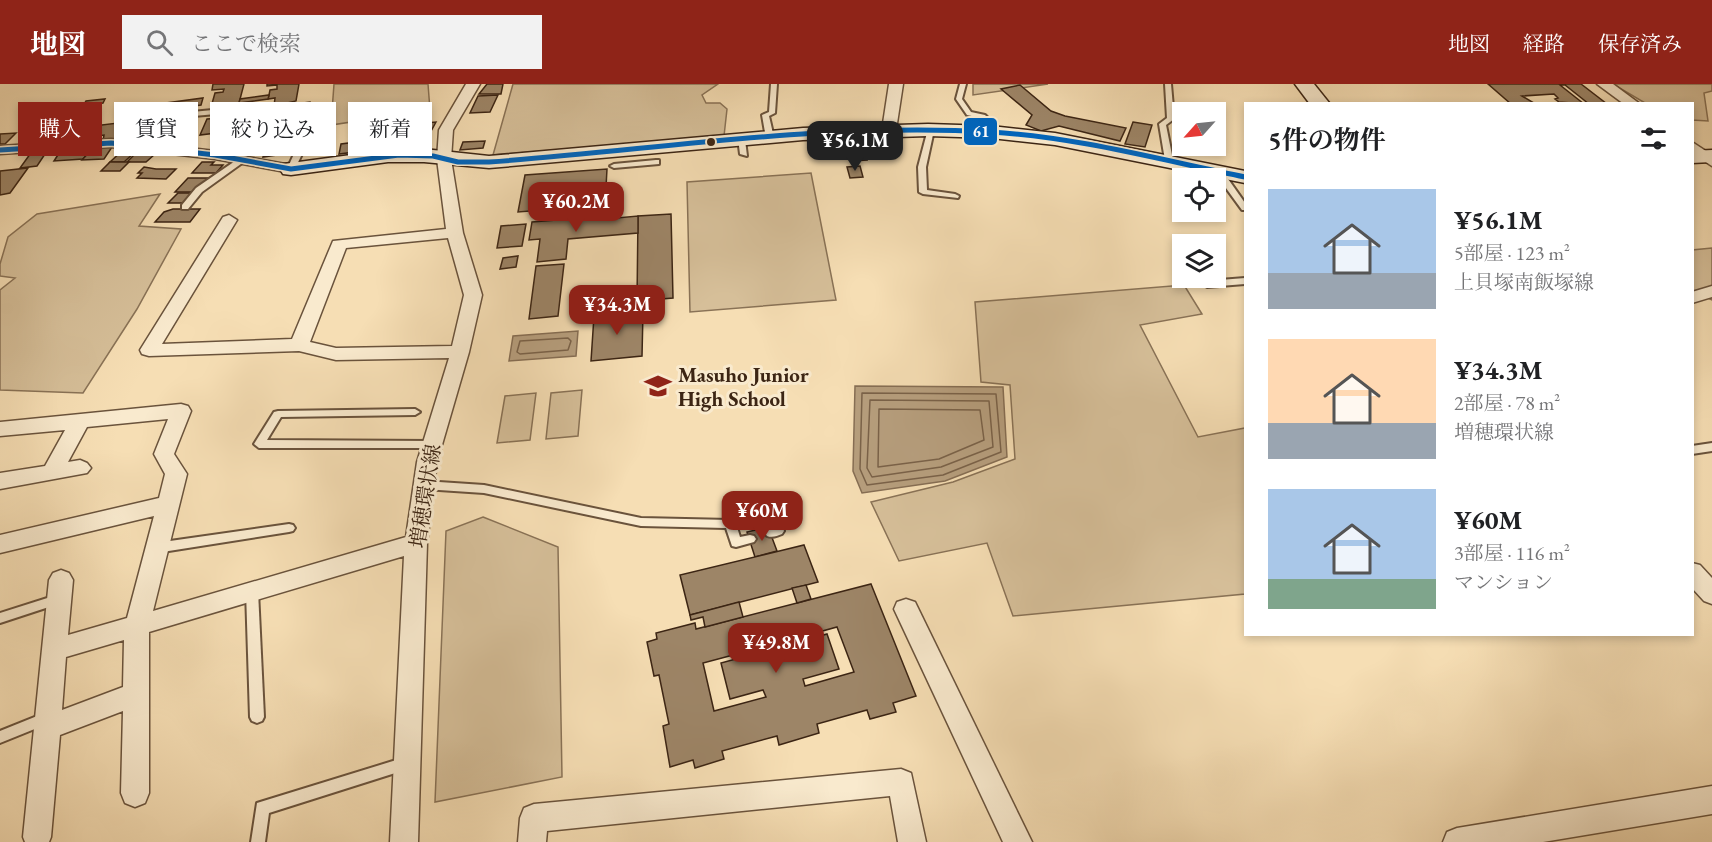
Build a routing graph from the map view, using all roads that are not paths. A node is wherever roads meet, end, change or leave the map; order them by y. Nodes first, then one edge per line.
1 (473, 84) edge
2 (774, 84) edge
3 (896, 84) edge
4 (963, 84) edge
5 (1168, 84) edge
6 (1304, 84) edge
7 (1604, 84) edge
8 (1319, 102) edge
9 (1631, 102) edge
10 (889, 130) junction
11 (930, 130) junction
12 (1000, 133) junction
13 (770, 138) junction
14 (0, 150) edge
15 (210, 154) edge
16 (219, 156) edge
17 (640, 157) junction
18 (444, 159) junction
19 (1168, 160) junction
20 (241, 161) junction
21 (295, 162) joint
22 (656, 162) dead end
23 (614, 166) dead end
24 (1204, 168) edge
25 (1226, 173) edge
26 (1244, 177) edge
27 (1226, 182) edge
28 (955, 196) dead end
29 (185, 207) dead end
30 (1244, 207) edge
31 (229, 220) dead end
32 (455, 232) junction
33 (1244, 281) edge
34 (1226, 282) edge
35 (1712, 291) edge
36 (1694, 297) edge
37 (299, 345) junction
38 (460, 352) junction
39 (415, 412) dead end
40 (80, 421) junction
41 (0, 429) edge
42 (432, 445) junction
43 (1712, 447) edge
44 (1694, 450) edge
45 (80, 468) dead end
46 (52, 472) junction
47 (0, 481) edge
48 (424, 484) junction
49 (168, 504) junction
50 (730, 524) junction
51 (290, 528) dead end
52 (771, 533) dead end
53 (750, 539) dead end
54 (416, 543) junction
55 (0, 544) edge
56 (155, 548) junction
57 (1694, 574) edge
58 (61, 590) joint
59 (252, 591) junction
60 (1712, 594) edge
61 (906, 609) dead end
62 (0, 618) edge
63 (137, 625) junction
64 (55, 650) junction
65 (137, 694) junction
66 (257, 717) dead end
67 (48, 722) junction
68 (0, 737) edge
69 (407, 762) junction
70 (135, 793) dead end
71 (1712, 800) edge
72 (37, 837) dead end
73 (258, 842) edge
74 (404, 842) edge
75 (532, 842) edge
76 (912, 842) edge
77 (1018, 842) edge
78 (1457, 842) edge

1 - 18 street, 増穂環状線
2 - 13 lane
3 - 10 street
4 - 12 lane
5 - 19 lane
6 - 8 street
7 - 9 street
10 - 11 street
10 - 13 street
11 - 12 street
11 - 28 lane
12 - 19 street
13 - 17 street
14 - 15 street
16 - 20 street
17 - 18 street
17 - 22 lane
17 - 23 lane
18 - 21 street
18 - 32 street, 増穂環状線
19 - 24 street
20 - 21 street
20 - 29 lane
25 - 26 street
27 - 30 lane
31 - 37 street
32 - 37 street
32 - 38 street, 増穂環状線
33 - 34 lane
35 - 36 street
37 - 38 street
38 - 42 street, 増穂環状線
39 - 42 lane
40 - 41 street
40 - 46 street
40 - 49 street
42 - 48 street, 増穂環状線
43 - 44 lane
45 - 46 street
46 - 47 street
48 - 50 lane
48 - 54 street, 増穂環状線
49 - 55 street
49 - 56 street
50 - 52 lane
50 - 53 lane
51 - 56 lane
54 - 59 street
54 - 69 street, 増穂環状線
56 - 63 street
57 - 60 street
58 - 62 lane
58 - 64 street
59 - 63 street
59 - 66 lane
61 - 77 street
63 - 64 street
63 - 65 street
64 - 67 street
65 - 67 street
65 - 70 street
67 - 68 lane
67 - 72 street
69 - 73 lane
69 - 74 street, 増穂環状線
71 - 78 street
75 - 76 street

